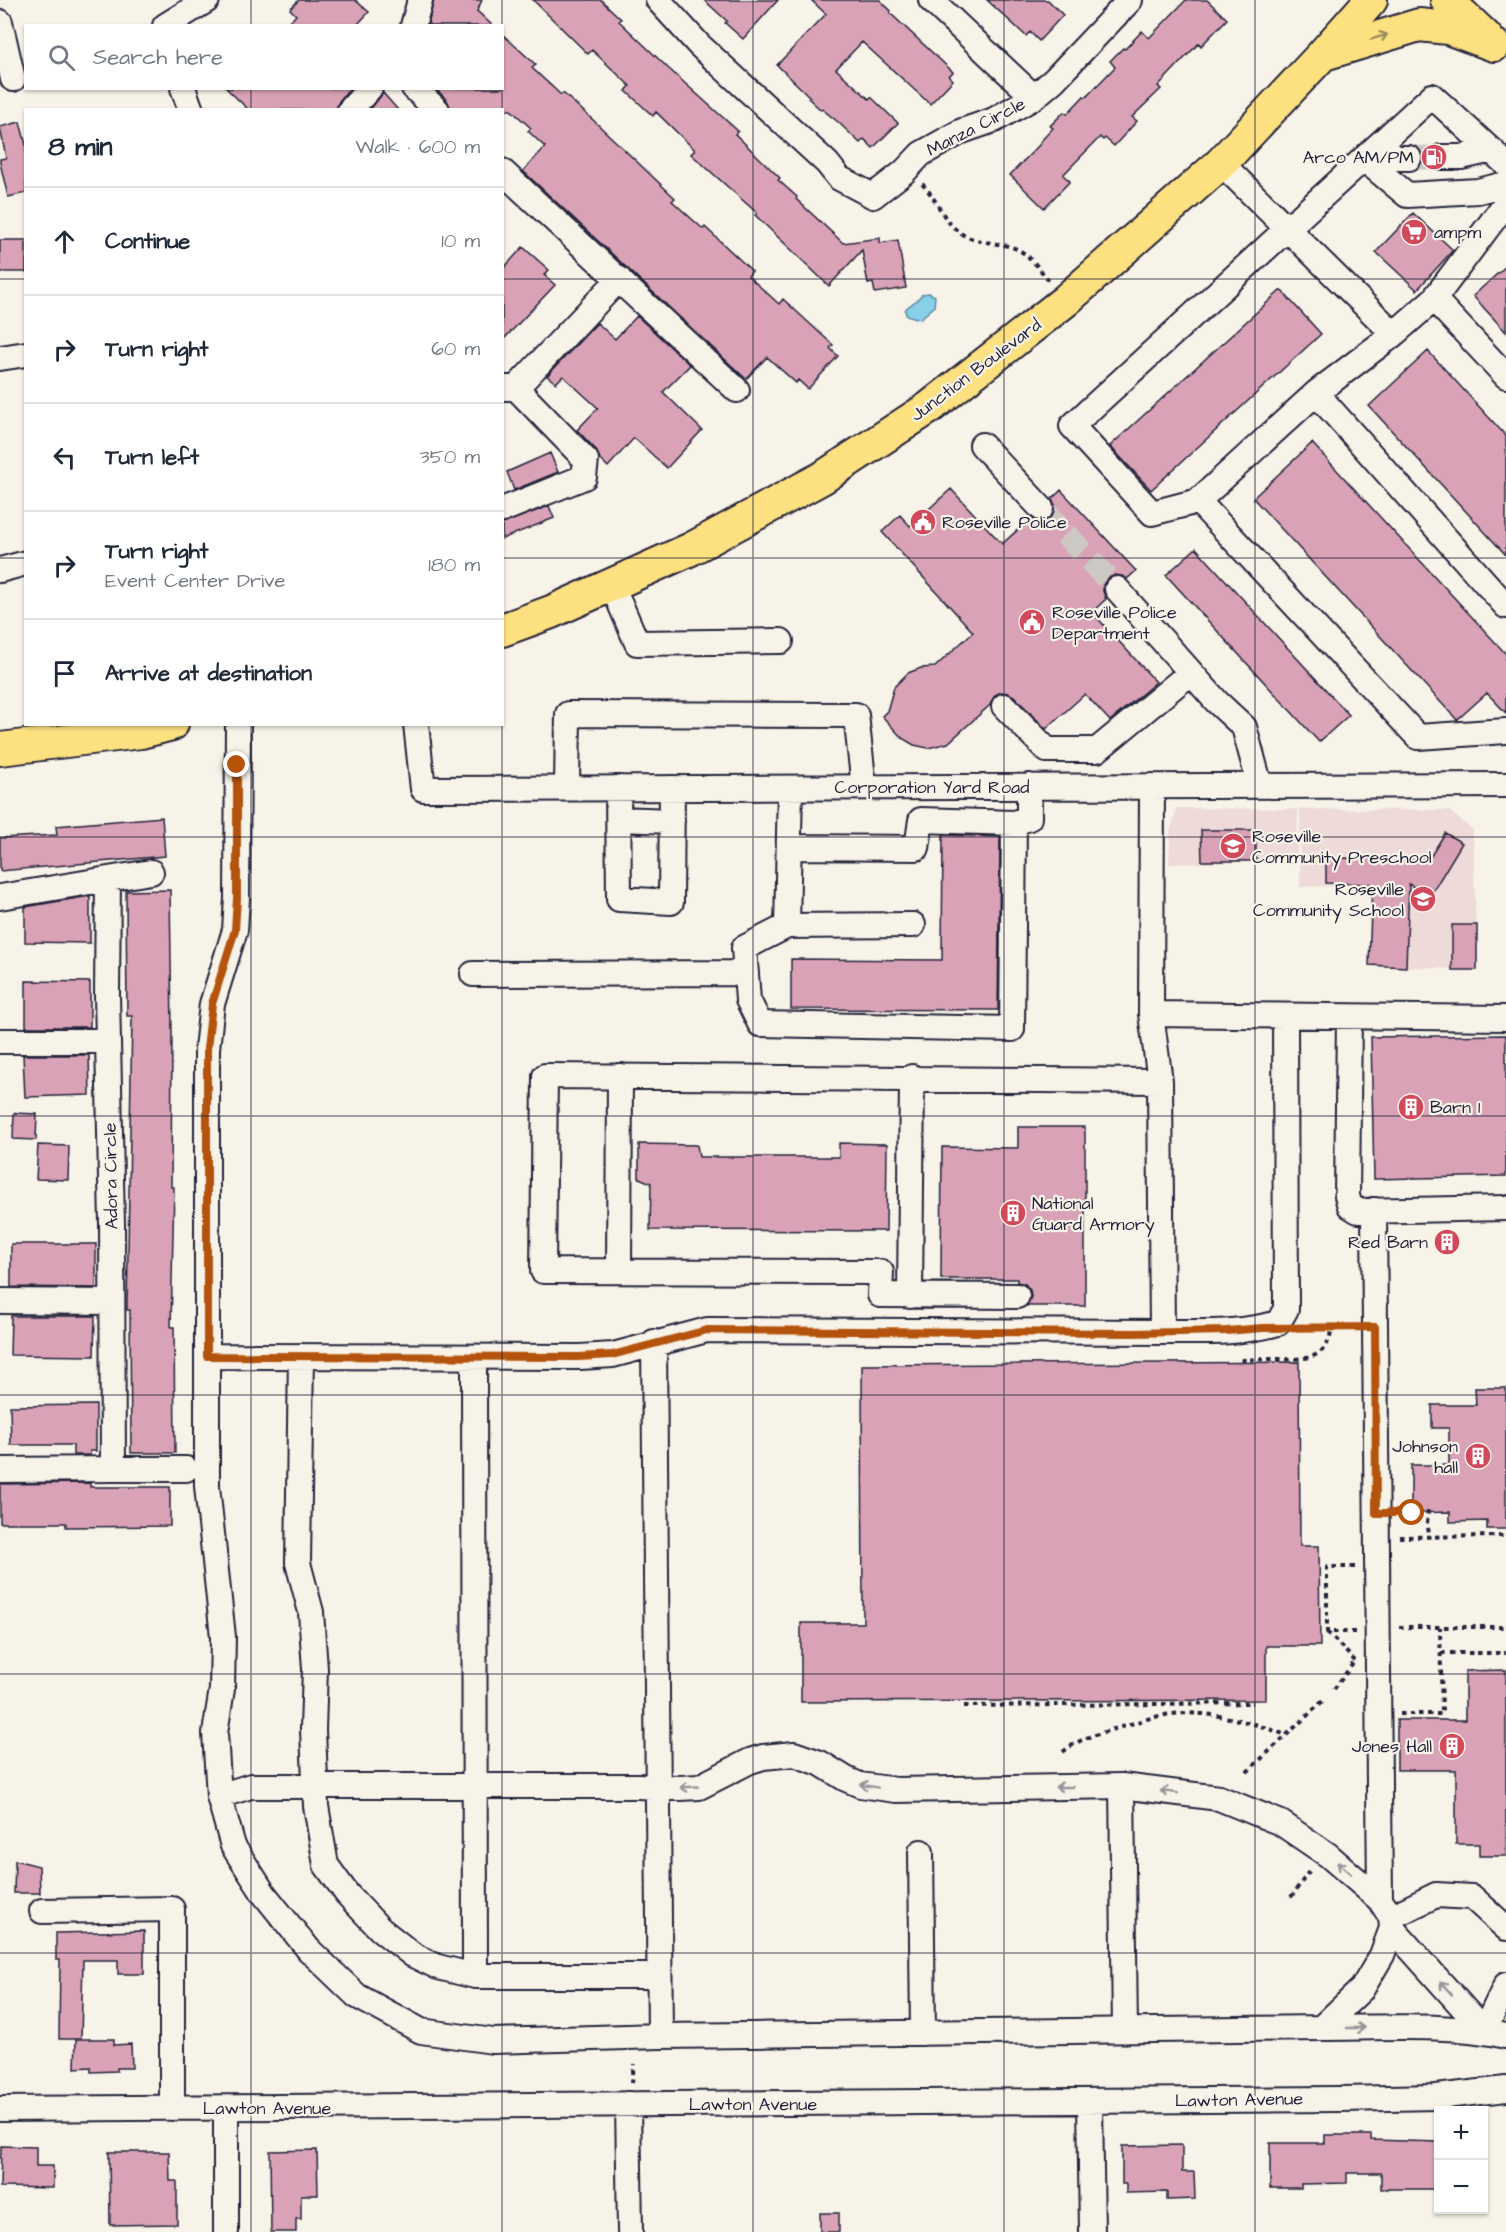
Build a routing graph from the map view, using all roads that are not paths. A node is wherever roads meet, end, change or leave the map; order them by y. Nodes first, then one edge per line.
1 (207, 0) edge
2 (420, 0) edge
3 (658, 0) edge
4 (931, 0) edge
5 (1130, 0) edge
6 (1371, 0) edge
7 (1447, 0) edge
8 (0, 22) edge
9 (168, 24) edge
10 (414, 24) edge
11 (1500, 50) edge
12 (1323, 54) junction
13 (13, 78) edge
14 (184, 90) edge
15 (368, 90) edge
16 (416, 90) edge
17 (1034, 97) junction
18 (190, 108) edge
19 (352, 108) edge
20 (435, 108) edge
21 (1372, 152) junction
22 (1441, 157) tunnel mouth
23 (1499, 157) edge
24 (1409, 158) tunnel mouth
25 (1221, 162) junction
26 (504, 173) edge
27 (1506, 184) edge
28 (1506, 203) edge
29 (1288, 229) junction
30 (619, 279) junction
31 (1434, 299) junction
32 (1394, 334) junction
33 (24, 354) edge
34 (0, 358) edge
35 (1506, 376) edge
36 (509, 388) edge
37 (737, 390) dead end
38 (1316, 393) junction
39 (982, 445) dead end
40 (1198, 501) junction
41 (1041, 508) tunnel mouth
42 (504, 509) edge
43 (24, 564) edge
44 (0, 570) edge
45 (612, 585) junction
46 (1117, 589) tunnel mouth
47 (1506, 606) edge
48 (504, 629) edge
49 (781, 641) dead end
50 (1190, 673) junction
51 (1004, 705) dead end
52 (164, 726) edge
53 (238, 726) edge
54 (416, 726) edge
55 (1506, 731) edge
56 (0, 749) edge
57 (1506, 785) edge
58 (1029, 786) junction
59 (1152, 786) junction
60 (1260, 786) junction
61 (864, 787) junction
62 (567, 788) junction
63 (618, 788) junction
64 (672, 788) junction
65 (790, 788) junction
66 (619, 819) junction
67 (672, 821) junction
68 (1014, 823) junction
69 (789, 847) junction
70 (151, 872) dead end
71 (108, 879) junction
72 (0, 897) edge
73 (914, 925) dead end
74 (787, 926) junction
75 (746, 973) junction
76 (472, 974) dead end
77 (1151, 1014) junction
78 (1285, 1016) junction
79 (1349, 1017) junction
80 (1506, 1018) edge
81 (0, 1041) edge
82 (108, 1041) junction
83 (620, 1076) junction
84 (912, 1077) junction
85 (1160, 1081) junction
86 (1506, 1208) edge
87 (1374, 1210) junction
88 (619, 1271) junction
89 (910, 1296) junction
90 (1017, 1296) dead end
91 (0, 1301) edge
92 (112, 1302) junction
93 (1162, 1332) junction
94 (654, 1342) junction
95 (301, 1356) junction
96 (474, 1357) junction
97 (207, 1361) junction
98 (113, 1469) junction
99 (186, 1469) dead end
100 (0, 1470) edge
101 (316, 1786) junction
102 (474, 1786) junction
103 (657, 1786) junction
104 (1122, 1786) junction
105 (219, 1796) junction
106 (921, 1852) dead end
107 (42, 1911) dead end
108 (1388, 1915) junction
109 (1506, 1928) edge
110 (475, 1976) junction
111 (659, 1976) junction
112 (1504, 1996) edge
113 (1321, 2028) junction
114 (1125, 2031) junction
115 (923, 2033) junction
116 (1495, 2034) edge
117 (660, 2036) junction
118 (1506, 2089) edge
119 (1090, 2102) junction
120 (628, 2104) junction
121 (172, 2108) junction
122 (226, 2108) junction
123 (0, 2109) edge
124 (225, 2232) edge
125 (630, 2232) edge
126 (1092, 2232) edge

1 - 9 street
2 - 10 street
3 - 17 street, Manza Circle
4 - 17 street
5 - 17 street, Manza Circle
6 - 12 main road, Junction Boulevard
7 - 11 main road
8 - 13 street
12 -> 11 main road
12 - 25 main road, Junction Boulevard
14 - 18 street
15 - 19 street
16 - 20 street
21 - 23 street
21 - 24 street
21 - 27 street
21 - 29 street
22 - 23 street
25 - 29 street
25 - 45 main road, Junction Boulevard
26 - 30 street
28 - 31 street
29 - 32 street
29 - 40 street
30 - 36 street
30 - 37 street
31 - 32 street
31 - 35 street
32 - 38 street
33 - 34 street
36 - 42 street
38 - 40 street
38 - 47 street
39 - 41 street
40 - 55 street
43 - 44 street
45 - 48 main road, Junction Boulevard
45 - 49 street
46 - 50 street
50 - 51 street
50 - 60 street
52 - 56 main road
53 - 97 street
54 - 62 street, Corporation Yard Road
57 - 60 street, Corporation Yard Road
58 - 59 street, Corporation Yard Road
58 - 61 street, Corporation Yard Road
58 - 68 street
59 - 60 street, Corporation Yard Road
59 - 77 street
61 - 62 street
61 - 65 street, Corporation Yard Road
62 - 63 street, Corporation Yard Road
63 - 64 street, Corporation Yard Road
63 - 66 street
64 - 65 street, Corporation Yard Road
64 - 67 street
65 - 69 street
66 - 67 street
66 - 67 street
68 - 69 street
68 - 75 street
69 - 74 street
70 - 71 street
71 - 72 street
71 - 82 street, Adora Circle
73 - 74 street
74 - 75 street
75 - 76 street
77 - 78 street
77 - 85 street
78 - 79 street
78 - 93 street
79 - 80 street
79 - 87 street
81 - 82 street
82 - 92 street, Adora Circle
83 - 84 street
83 - 88 street
83 - 88 street
84 - 85 street
84 - 89 street
85 - 93 street
86 - 87 street
87 - 108 street
88 - 89 street
89 - 90 street
91 - 92 street
92 - 98 street, Adora Circle
93 - 94 street
94 - 96 street
94 - 103 street
95 - 96 street
95 - 97 street
95 - 101 street
96 - 102 street
97 - 105 street
98 - 99 street
98 - 100 street
101 - 102 street
101 - 105 street
101 - 110 street
102 - 103 street
102 - 110 street
104 -> 103 street
103 - 111 street
108 -> 104 street
104 - 114 street
105 - 117 street
106 - 115 street
107 - 121 street
108 - 109 street
108 - 113 street
116 -> 108 street
110 - 111 street
111 - 117 street
112 - 116 street
113 - 114 street
113 -> 116 street
114 - 115 street
115 - 117 street
118 - 119 street, Lawton Avenue
119 - 120 street, Lawton Avenue
119 - 126 street
120 - 122 street, Lawton Avenue
120 - 125 street
121 - 122 street, Lawton Avenue
121 - 123 street, Lawton Avenue
122 - 124 street

